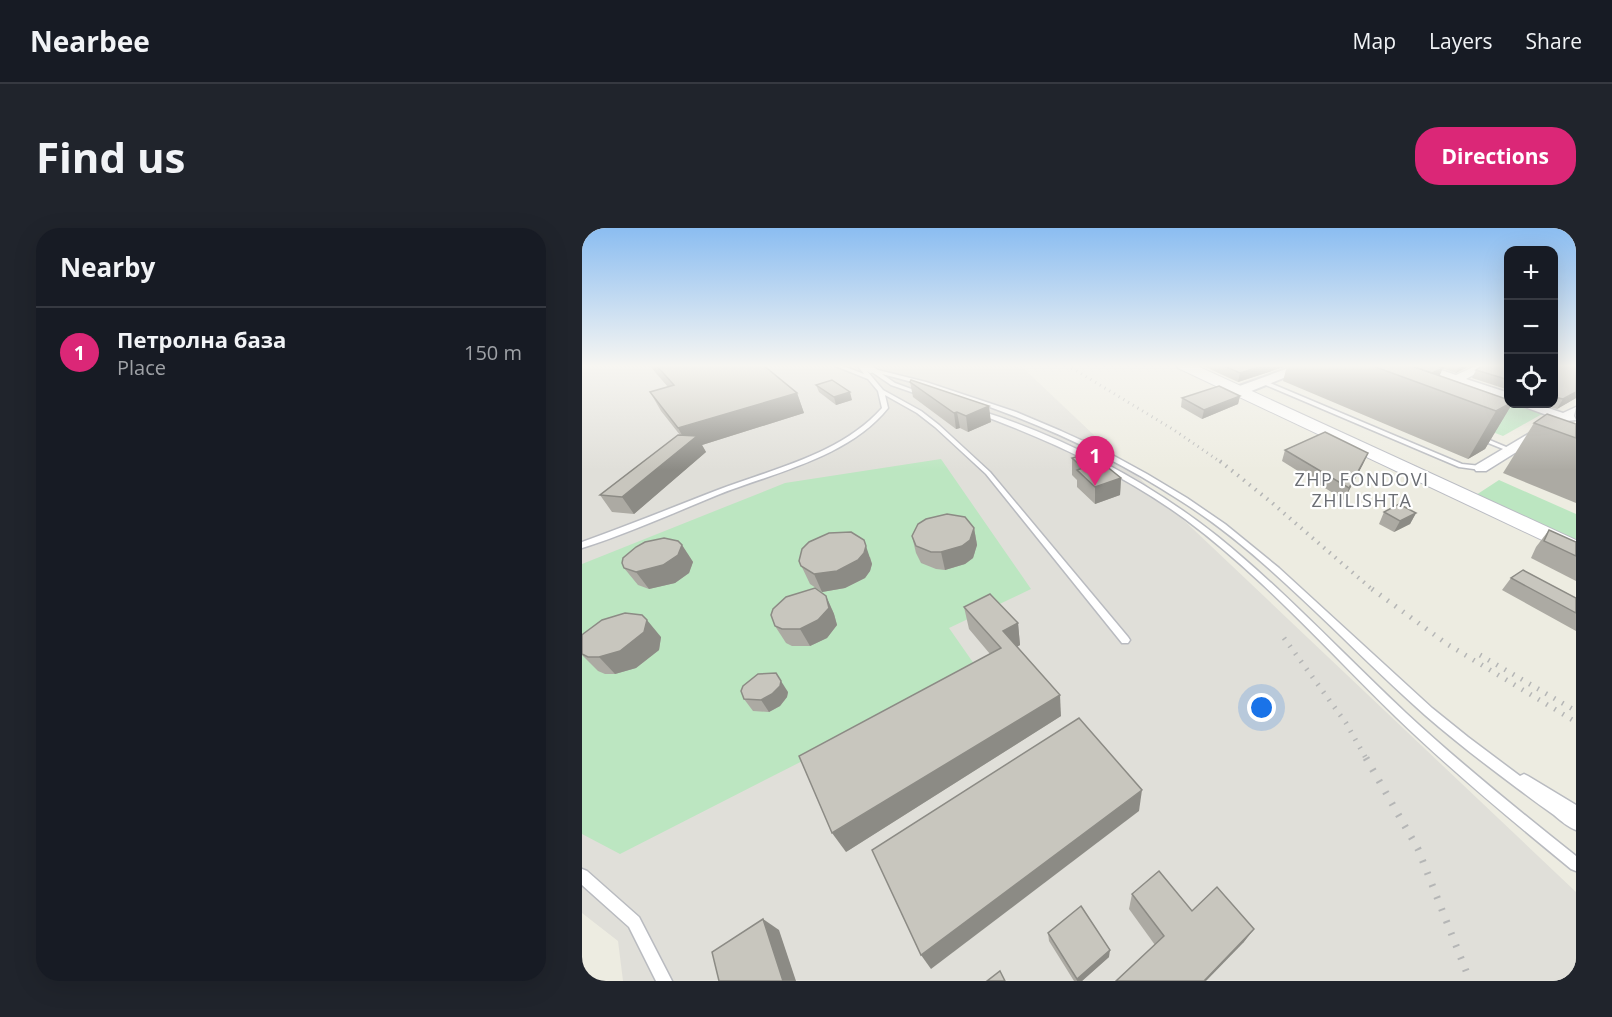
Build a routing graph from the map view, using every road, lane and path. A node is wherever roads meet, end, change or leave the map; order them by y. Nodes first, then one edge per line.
1 (883, 400) edge
2 (898, 400) edge
3 (971, 400) edge
4 (1258, 400) edge
5 (1305, 400) edge
6 (1538, 408) edge
7 (973, 410) edge
8 (1576, 410) edge
9 (1570, 419) edge
10 (1466, 432) edge
11 (1515, 452) junction
12 (1481, 468) joint
13 (582, 545) edge
14 (1576, 549) edge
15 (1125, 639) dead end
16 (1469, 746) junction
17 (1576, 812) edge
18 (1576, 824) edge
19 (1576, 864) edge
20 (582, 876) edge
21 (663, 981) edge

1 - 13 lane
2 - 15 lane
3 - 16 lane
4 - 14 main road
5 - 12 lane
6 - 9 street
7 - 19 lane
8 - 9 street
9 - 11 street
10 - 11 lane
11 - 12 street
16 - 17 lane
16 - 18 lane
20 - 21 lane

